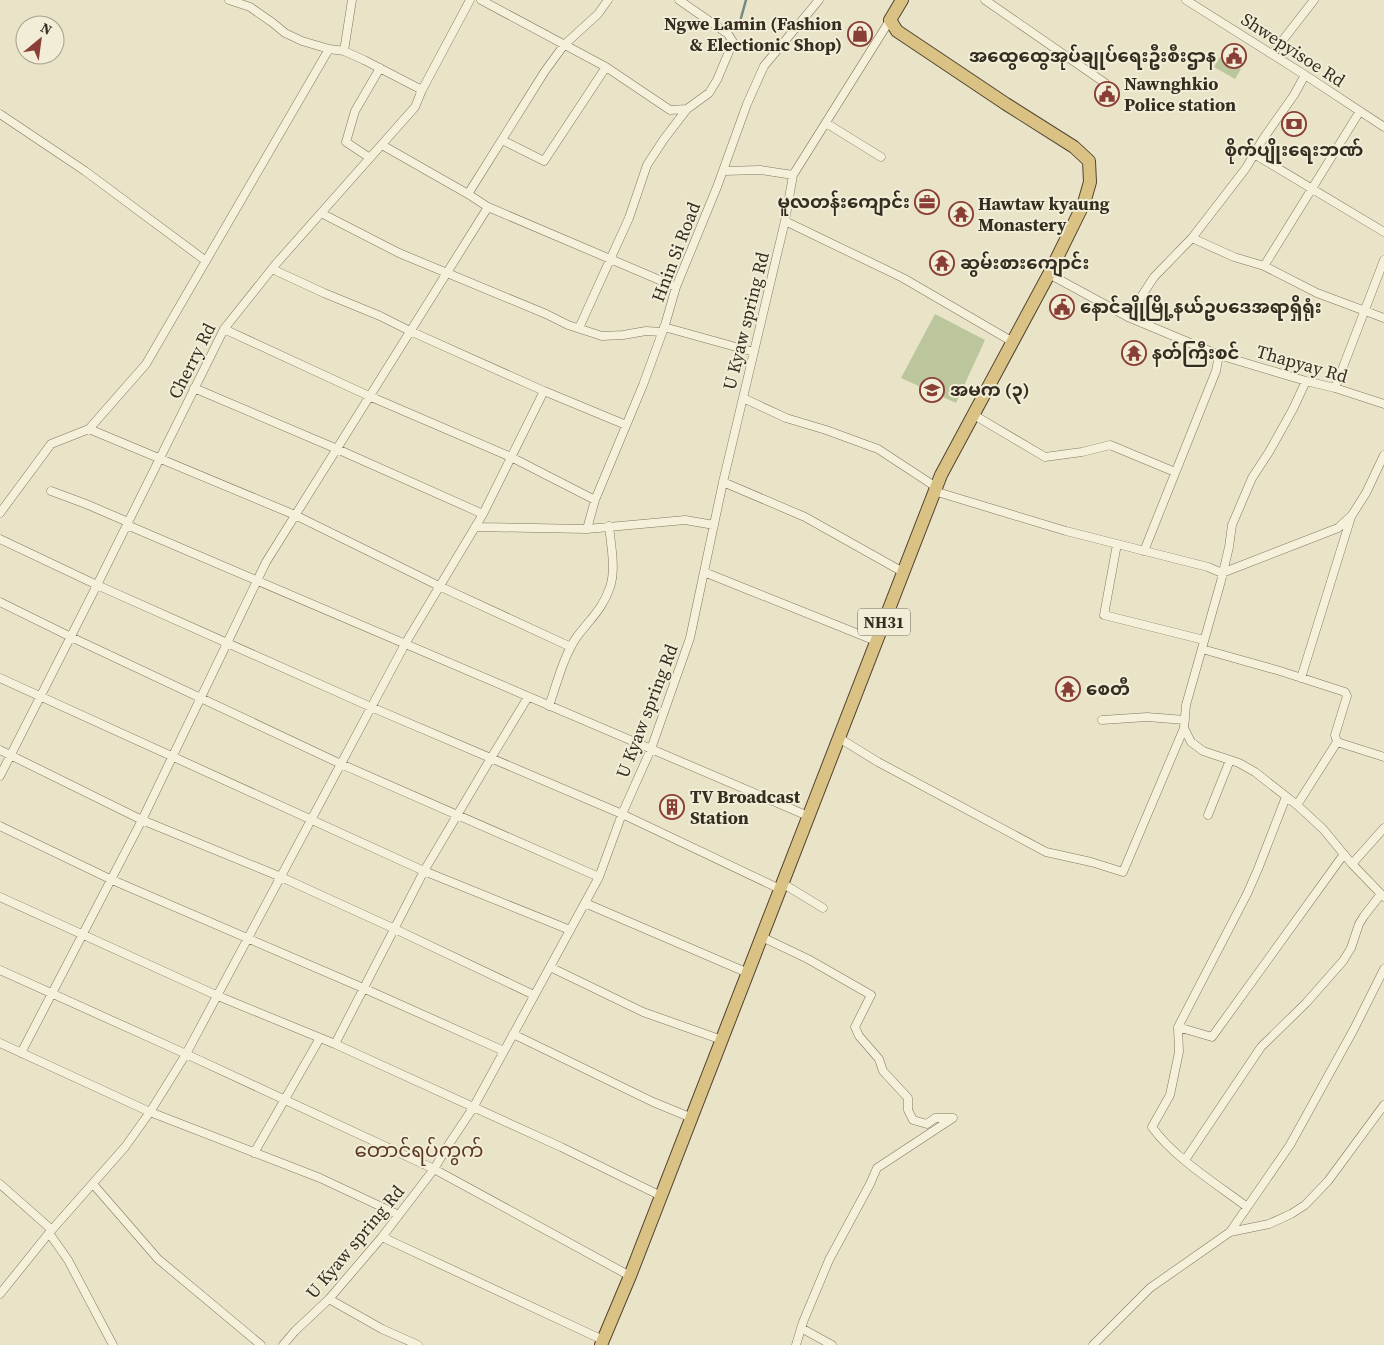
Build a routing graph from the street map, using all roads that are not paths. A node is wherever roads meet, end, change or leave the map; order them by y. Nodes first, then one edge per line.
1 (230, 0) edge
2 (352, 0) edge
3 (470, 0) edge
4 (481, 0) edge
5 (608, 0) edge
6 (679, 0) edge
7 (819, 0) edge
8 (902, 0) edge
9 (985, 0) edge
10 (1186, 0) edge
11 (1314, 0) edge
12 (1197, 3) edge
13 (252, 4) edge
14 (890, 20) junction
15 (564, 45) junction
16 (329, 49) junction
17 (344, 51) junction
18 (1272, 54) junction
19 (606, 67) junction
20 (380, 68) junction
21 (1305, 75) junction
22 (1105, 83) dead end
23 (422, 90) junction
24 (687, 109) junction
25 (1360, 111) junction
26 (0, 114) edge
27 (826, 123) junction
28 (1384, 127) edge
29 (502, 140) junction
30 (382, 144) junction
31 (1254, 154) junction
32 (881, 157) dead end
33 (370, 158) junction
34 (723, 171) junction
35 (793, 175) junction
36 (1312, 190) junction
37 (468, 194) junction
38 (488, 207) junction
39 (321, 213) junction
40 (785, 221) junction
41 (1384, 232) edge
42 (1192, 238) junction
43 (612, 259) junction
44 (1384, 260) edge
45 (206, 261) junction
46 (1264, 266) junction
47 (272, 269) junction
48 (447, 273) junction
49 (1049, 274) junction
50 (676, 287) junction
51 (1365, 312) junction
52 (1128, 317) junction
53 (1384, 318) edge
54 (579, 328) junction
55 (224, 329) junction
56 (663, 329) junction
57 (410, 331) junction
58 (1013, 342) junction
59 (754, 352) junction
60 (1219, 355) junction
61 (1306, 381) junction
62 (194, 388) junction
63 (1336, 388) junction
64 (544, 391) junction
65 (370, 396) junction
66 (743, 398) junction
67 (1384, 404) edge
68 (974, 415) junction
69 (626, 425) junction
70 (89, 429) junction
71 (337, 449) junction
72 (1384, 454) edge
73 (511, 457) junction
74 (160, 458) junction
75 (1175, 472) junction
76 (722, 482) junction
77 (935, 489) junction
78 (51, 491) dead end
79 (596, 500) junction
80 (0, 513) edge
81 (483, 514) junction
82 (295, 515) junction
83 (1352, 515) junction
84 (127, 524) junction
85 (714, 524) junction
86 (609, 526) junction
87 (475, 527) junction
88 (587, 529) junction
89 (0, 539) edge
90 (1117, 544) junction
91 (1144, 551) junction
92 (704, 572) junction
93 (903, 572) junction
94 (1222, 574) junction
95 (257, 580) junction
96 (97, 585) junction
97 (439, 586) junction
98 (0, 602) edge
99 (70, 637) junction
100 (1204, 640) junction
101 (876, 641) junction
102 (227, 643) junction
103 (405, 644) junction
104 (571, 647) junction
105 (1202, 649) junction
106 (0, 678) edge
107 (1301, 678) junction
108 (40, 696) junction
109 (528, 696) junction
110 (200, 698) junction
111 (549, 706) junction
112 (371, 707) junction
113 (1102, 720) dead end
114 (1185, 720) junction
115 (1184, 728) junction
116 (839, 738) junction
117 (1337, 742) junction
118 (651, 749) junction
119 (0, 750) edge
120 (11, 755) junction
121 (172, 757) junction
122 (1384, 757) edge
123 (491, 758) junction
124 (1230, 760) junction
125 (341, 764) junction
126 (0, 776) edge
127 (1286, 796) junction
128 (1296, 805) junction
129 (622, 814) junction
130 (457, 815) junction
131 (1208, 815) dead end
132 (808, 816) junction
133 (142, 820) junction
134 (311, 820) junction
135 (0, 826) edge
136 (1384, 828) edge
137 (1344, 854) junction
138 (1352, 864) junction
139 (424, 871) junction
140 (281, 877) junction
141 (599, 877) junction
142 (111, 880) junction
143 (781, 886) junction
144 (1382, 895) edge
145 (0, 897) edge
146 (585, 903) junction
147 (823, 908) dead end
148 (395, 929) junction
149 (570, 930) junction
150 (82, 935) junction
151 (762, 937) junction
152 (248, 938) junction
153 (550, 968) junction
154 (1384, 969) edge
155 (0, 970) edge
156 (748, 973) junction
157 (363, 988) junction
158 (52, 994) junction
159 (534, 995) junction
160 (218, 996) junction
161 (1178, 1027) junction
162 (513, 1034) junction
163 (320, 1038) junction
164 (722, 1040) junction
165 (0, 1043) edge
166 (335, 1044) junction
167 (504, 1051) junction
168 (21, 1053) junction
169 (186, 1054) junction
170 (284, 1100) junction
171 (1384, 1105) edge
172 (473, 1108) junction
173 (150, 1112) junction
174 (692, 1118) junction
175 (254, 1153) junction
176 (1185, 1160) junction
177 (434, 1169) junction
178 (0, 1184) edge
179 (93, 1184) junction
180 (662, 1196) junction
181 (1247, 1207) junction
182 (398, 1215) junction
183 (51, 1232) junction
184 (1230, 1232) junction
185 (382, 1237) junction
186 (630, 1276) junction
187 (0, 1294) edge
188 (329, 1299) junction
189 (801, 1328) junction
190 (602, 1342) edge
191 (113, 1345) edge
192 (261, 1345) edge
193 (283, 1345) edge
194 (418, 1345) edge
195 (796, 1345) edge
196 (832, 1345) edge
197 (1093, 1345) edge

1 - 13 street
2 - 17 street
3 - 23 street, Cherry Rd
4 - 15 street
5 - 15 street
6 - 24 street
7 - 34 street, Hnin Si Road
8 - 14 highway
9 - 22 street
10 - 12 street, Shwepyisoe Rd
11 - 18 street
12 - 18 street, Shwepyisoe Rd
13 - 16 street
14 - 27 street, U Kyaw spring Rd
14 - 49 highway, NH31
15 - 19 street
15 - 29 street
16 - 17 street
16 - 45 street
17 - 20 street
18 - 21 street, Shwepyisoe Rd
19 - 24 street
19 - 29 street
20 - 23 street
20 - 33 street
21 - 25 street, Shwepyisoe Rd
21 - 31 street
23 - 30 street, Cherry Rd
24 - 43 street
25 - 28 street, Shwepyisoe Rd
25 - 36 street
26 - 45 street
27 - 32 street
27 - 35 street, U Kyaw spring Rd
29 - 37 street
30 - 33 street, Cherry Rd
30 - 37 street
31 - 36 street
31 - 42 street
33 - 39 street, Cherry Rd
34 - 35 street
34 - 50 street, Hnin Si Road
35 - 40 street, U Kyaw spring Rd
36 - 41 street
36 - 46 street
37 - 38 street
38 - 43 street
38 - 48 street
39 - 47 street, Cherry Rd
39 - 48 street
40 - 58 street
40 - 59 street, U Kyaw spring Rd
42 - 46 street
42 - 52 street
43 - 50 street
43 - 54 street
44 - 51 street
45 - 70 street
46 - 51 street
47 - 55 street, Cherry Rd
47 - 57 street
48 - 54 street
48 - 57 street
49 - 52 street, Thapyay Rd
49 - 58 highway, NH31
50 - 56 street, Hnin Si Road
51 - 53 street
51 - 63 street
52 - 60 street, Thapyay Rd
54 - 56 street
55 - 62 street, Cherry Rd
55 - 65 street
56 - 59 street
56 - 69 street, Hnin Si Road
57 - 64 street
57 - 65 street
58 - 68 highway, NH31
59 - 66 street, U Kyaw spring Rd
60 - 61 street, Thapyay Rd
60 - 75 street
61 - 63 street, Thapyay Rd
61 - 94 street
62 - 71 street
62 - 74 street, Cherry Rd
63 - 67 street, Thapyay Rd
64 - 69 street
64 - 73 street
65 - 71 street
65 - 73 street
66 - 76 street, U Kyaw spring Rd
66 - 77 street
68 - 75 street
68 - 77 highway, NH31
69 - 79 street, Hnin Si Road
70 - 74 street
70 - 80 street
71 - 81 street
71 - 82 street
72 - 83 street
73 - 79 street
73 - 81 street
74 - 82 street
74 - 84 street, Cherry Rd
75 - 91 street
76 - 85 street, U Kyaw spring Rd
76 - 93 street
77 - 90 street
77 - 93 highway, NH31
78 - 84 street
79 - 88 street, Hnin Si Road
81 - 87 street
82 - 95 street
82 - 97 street
83 - 94 street
83 - 107 street
84 - 95 street
84 - 96 street, Cherry Rd
85 - 86 street
85 - 92 street, U Kyaw spring Rd
86 - 88 street
86 - 104 street
87 - 88 street
87 - 97 street
89 - 96 street
90 - 91 street
90 - 100 street
91 - 94 street
92 - 101 street
92 - 118 street, U Kyaw spring Rd
93 - 101 highway, NH31
94 - 100 street
95 - 102 street
95 - 103 street
96 - 99 street, Cherry Rd
96 - 102 street
97 - 103 street
97 - 104 street
98 - 99 street
99 - 108 street, Cherry Rd
99 - 110 street
100 - 105 street
101 - 116 highway, NH31
102 - 110 street
102 - 112 street
103 - 109 street
103 - 112 street
104 - 111 street
105 - 107 street
105 - 114 street
106 - 108 street
107 - 117 street
108 - 120 street, Cherry Rd
108 - 121 street
109 - 111 street
109 - 123 street
110 - 121 street
110 - 125 street
111 - 118 street
112 - 123 street
112 - 125 street
113 - 114 street
114 - 115 street
115 - 116 street
115 - 124 street
116 - 132 highway, NH31
117 - 122 street
117 - 128 street
118 - 129 street, U Kyaw spring Rd
118 - 132 street
119 - 120 street
120 - 126 street, Cherry Rd
120 - 133 street
121 - 133 street
121 - 134 street
123 - 129 street
123 - 130 street
124 - 127 street
124 - 131 street
125 - 130 street
125 - 134 street
127 - 128 street
127 - 161 street
128 - 137 street
129 - 141 street, U Kyaw spring Rd
129 - 143 street
130 - 139 street
130 - 141 street
132 - 143 highway, NH31
133 - 140 street
133 - 142 street
134 - 139 street
134 - 140 street
135 - 142 street
136 - 138 street
137 - 138 street
137 - 161 street
138 - 144 street
139 - 148 street
139 - 149 street
140 - 148 street
140 - 152 street
141 - 146 street, U Kyaw spring Rd
142 - 150 street
142 - 152 street
143 - 147 street
143 - 151 highway, NH31
144 - 176 street
145 - 150 street
146 - 149 street, U Kyaw spring Rd
146 - 156 street
148 - 157 street
148 - 159 street
149 - 153 street, U Kyaw spring Rd
150 - 158 street
150 - 160 street
151 - 156 highway, NH31
151 - 189 street
152 - 157 street
152 - 160 street
153 - 159 street, U Kyaw spring Rd
153 - 164 street
154 - 181 street
155 - 158 street
156 - 164 highway, NH31
157 - 166 street
157 - 167 street
158 - 168 street
158 - 169 street
159 - 162 street, U Kyaw spring Rd
160 - 163 street
160 - 169 street
161 - 176 street
162 - 167 street, U Kyaw spring Rd
162 - 174 street
163 - 166 street
163 - 170 street
164 - 174 highway, NH31
165 - 168 street
166 - 172 street
167 - 172 street, U Kyaw spring Rd
168 - 173 street
169 - 170 street
169 - 173 street
170 - 175 street
170 - 177 street
171 - 184 street
172 - 177 street, U Kyaw spring Rd
172 - 180 street
173 - 175 street
173 - 179 street
174 - 180 highway, NH31
175 - 182 street
176 - 181 street
177 - 182 street, U Kyaw spring Rd
177 - 186 street
178 - 183 street
179 - 183 street
179 - 192 street
180 - 186 highway, NH31
181 - 184 street
182 - 185 street, U Kyaw spring Rd
183 - 187 street
183 - 191 street
184 - 197 street
185 - 188 street, U Kyaw spring Rd
185 - 190 street
186 - 190 highway, NH31
188 - 193 street, U Kyaw spring Rd
188 - 194 street
189 - 195 street
189 - 196 street

